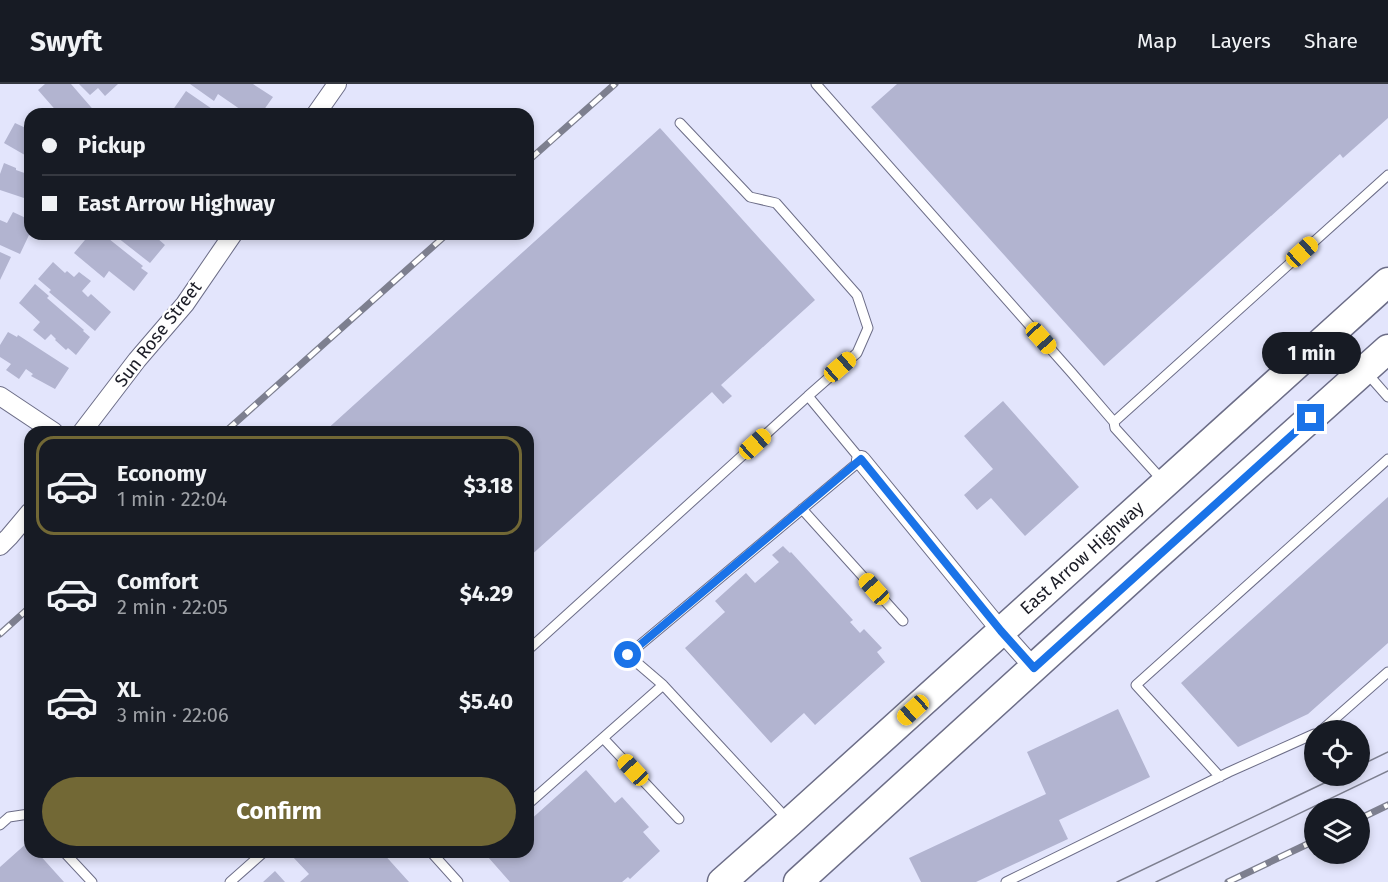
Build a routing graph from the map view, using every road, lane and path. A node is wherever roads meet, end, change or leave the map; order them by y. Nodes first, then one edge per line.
1 (337, 84) edge
2 (816, 84) edge
3 (320, 108) edge
4 (680, 123) dead end
5 (1388, 175) edge
6 (229, 240) edge
7 (1388, 282) edge
8 (1388, 349) edge
9 (1364, 370) junction
10 (0, 396) edge
11 (808, 396) junction
12 (1388, 397) edge
13 (1114, 422) junction
14 (45, 426) edge
15 (87, 426) edge
16 (861, 459) junction
17 (1388, 459) edge
18 (1165, 483) junction
19 (802, 509) junction
20 (24, 519) edge
21 (0, 546) edge
22 (903, 621) dead end
23 (1001, 631) junction
24 (534, 645) edge
25 (1034, 668) junction
26 (1388, 672) edge
27 (663, 685) junction
28 (1333, 720) edge
29 (603, 738) junction
30 (1304, 739) edge
31 (1220, 777) junction
32 (534, 799) edge
33 (24, 815) edge
34 (679, 819) dead end
35 (790, 822) junction
36 (0, 825) edge
37 (70, 858) edge
38 (257, 858) edge
39 (436, 858) edge
40 (92, 882) edge
41 (230, 882) edge
42 (458, 882) edge
43 (722, 882) edge
44 (798, 882) edge
45 (1006, 882) edge

1 - 3 street
2 - 13 lane
4 - 11 lane
5 - 13 lane
6 - 15 street, Sun Rose Street
7 - 18 main road, East Arrow Highway
8 - 9 main road
9 - 12 lane
9 - 25 main road
10 - 14 street
11 - 16 lane
11 - 24 lane
13 - 18 lane
16 - 19 lane
16 - 23 street
17 - 31 lane
18 - 23 main road, East Arrow Highway
19 - 22 lane
19 - 27 lane
20 - 21 street
23 - 25 street
23 - 35 main road, East Arrow Highway
25 - 44 main road
26 - 28 lane
27 - 29 lane
27 - 35 lane
29 - 32 lane
29 - 34 lane
30 - 31 lane
31 - 45 lane
33 - 36 lane
35 - 43 main road, East Arrow Highway
37 - 40 lane
38 - 41 lane
39 - 42 lane

